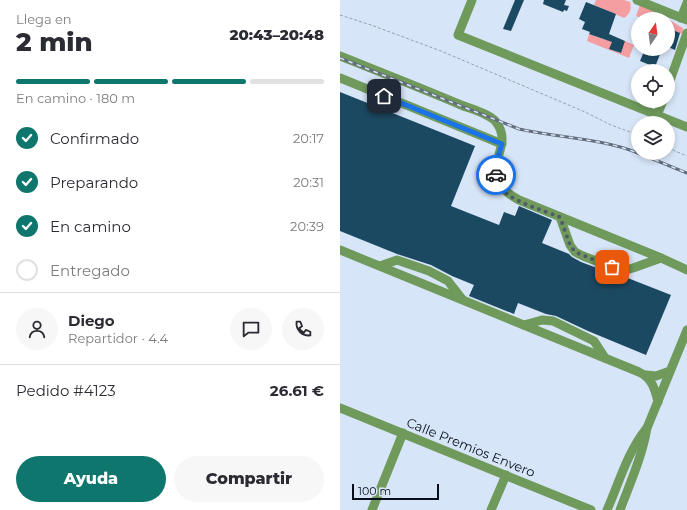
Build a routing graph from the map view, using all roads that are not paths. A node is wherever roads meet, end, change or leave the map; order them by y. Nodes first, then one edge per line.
1 (472, 0) edge
2 (637, 0) edge
3 (687, 3) edge
4 (684, 19) edge
5 (687, 33) edge
6 (340, 56) edge
7 (675, 66) edge
8 (340, 78) edge
9 (660, 108) edge
10 (658, 115) junction
11 (687, 127) edge
12 (502, 144) junction
13 (560, 217) junction
14 (340, 250) edge
15 (661, 258) junction
16 (380, 266) junction
17 (687, 270) edge
18 (462, 299) junction
19 (524, 325) junction
20 (687, 330) edge
21 (605, 358) junction
22 (670, 371) junction
23 (646, 375) junction
24 (658, 402) junction
25 (340, 408) edge
26 (647, 428) junction
27 (403, 433) junction
28 (506, 475) junction
29 (372, 510) edge
30 (491, 510) edge
31 (591, 510) edge
32 (607, 510) edge
33 (620, 510) edge

1 - 10 street
2 - 4 street
3 - 4 street
5 - 7 street
6 - 12 street
8 - 12 street
9 - 10 street
10 - 11 street
12 - 13 street
13 - 15 street
13 - 15 street
14 - 16 street
15 - 17 street
16 - 18 street
16 - 18 street
18 - 19 street
19 - 21 street
19 - 21 street
20 - 22 street
21 - 23 street
22 - 23 street
22 - 24 street
23 - 24 street
24 - 26 street
25 - 27 street, Calle Premios Envero
26 - 32 street
26 - 33 street
27 - 28 street, Calle Premios Envero
27 - 29 street
28 - 30 street
28 - 31 street, Calle Premios Envero

